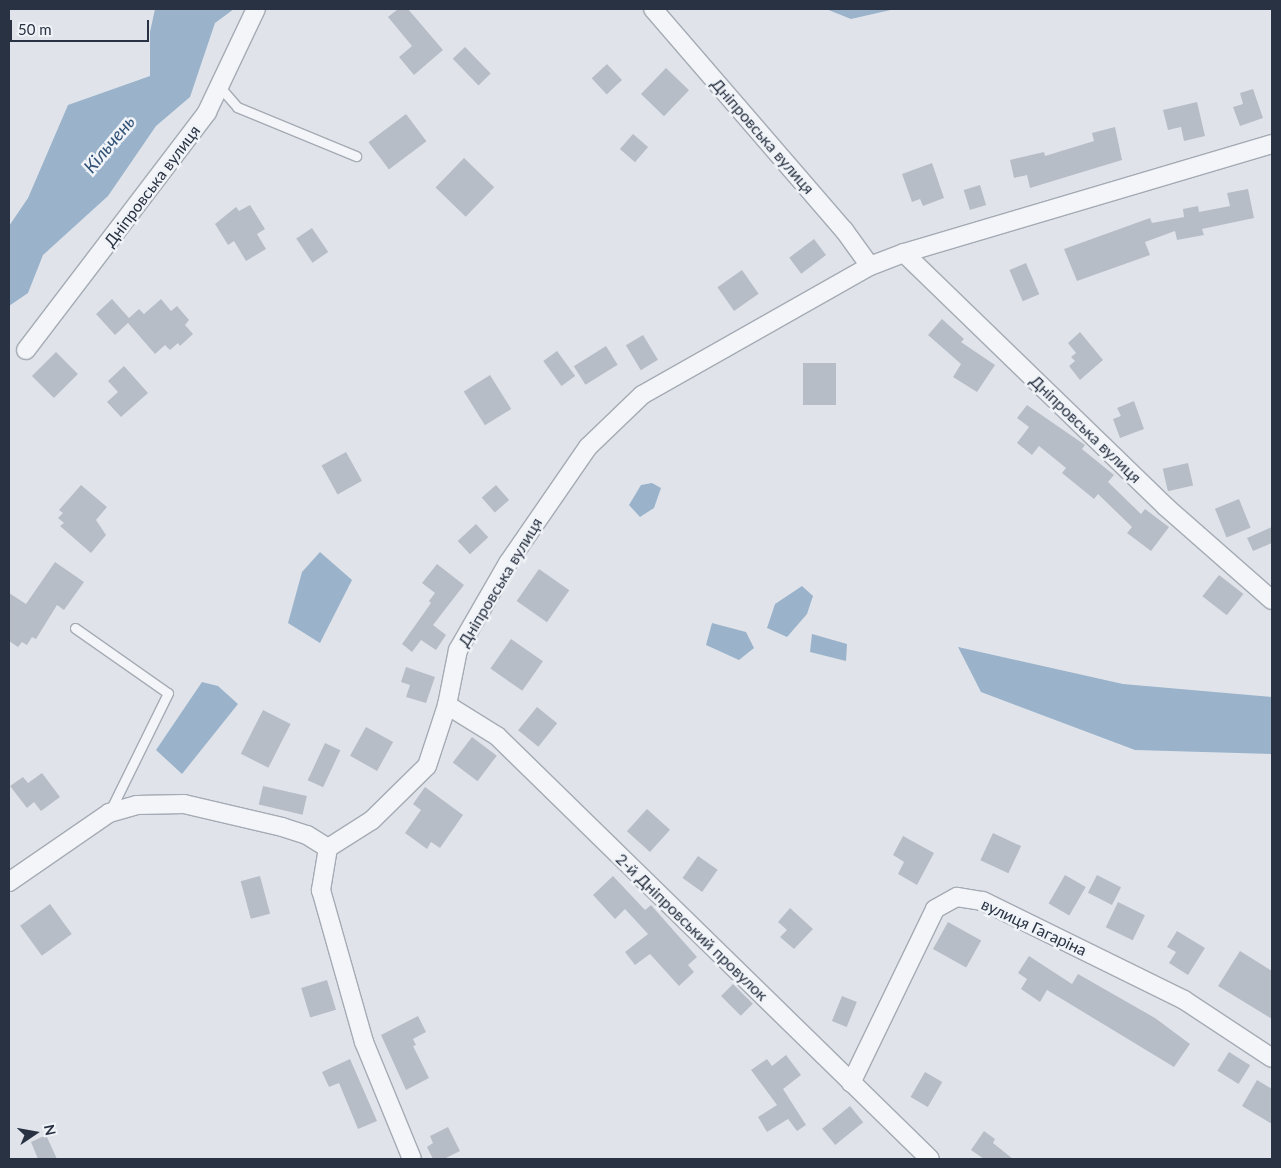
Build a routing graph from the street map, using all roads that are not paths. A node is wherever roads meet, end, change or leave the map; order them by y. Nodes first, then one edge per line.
1 (256, 9) edge
2 (653, 9) edge
3 (219, 86) junction
4 (1272, 144) edge
5 (356, 156) dead end
6 (904, 253) junction
7 (870, 266) junction
8 (26, 350) dead end
9 (1272, 600) edge
10 (75, 628) dead end
11 (447, 705) junction
12 (109, 813) junction
13 (328, 848) junction
14 (9, 882) edge
15 (1272, 1058) edge
16 (851, 1083) junction
17 (412, 1159) edge
18 (930, 1159) edge

1 - 3 street, Дніпровська вулиця
2 - 7 street, Дніпровська вулиця
3 - 5 lane
3 - 8 street, Дніпровська вулиця
4 - 6 street, Дніпровська вулиця
6 - 7 street, Дніпровська вулиця
6 - 9 street, Дніпровська вулиця
7 - 11 street, Дніпровська вулиця
10 - 12 lane
11 - 13 street, Дніпровська вулиця
11 - 16 street, 2-й Дніпровський провулок
12 - 13 street
12 - 14 street
13 - 17 street
15 - 16 street, вулиця Гагаріна
16 - 18 street, 2-й Дніпровський провулок

